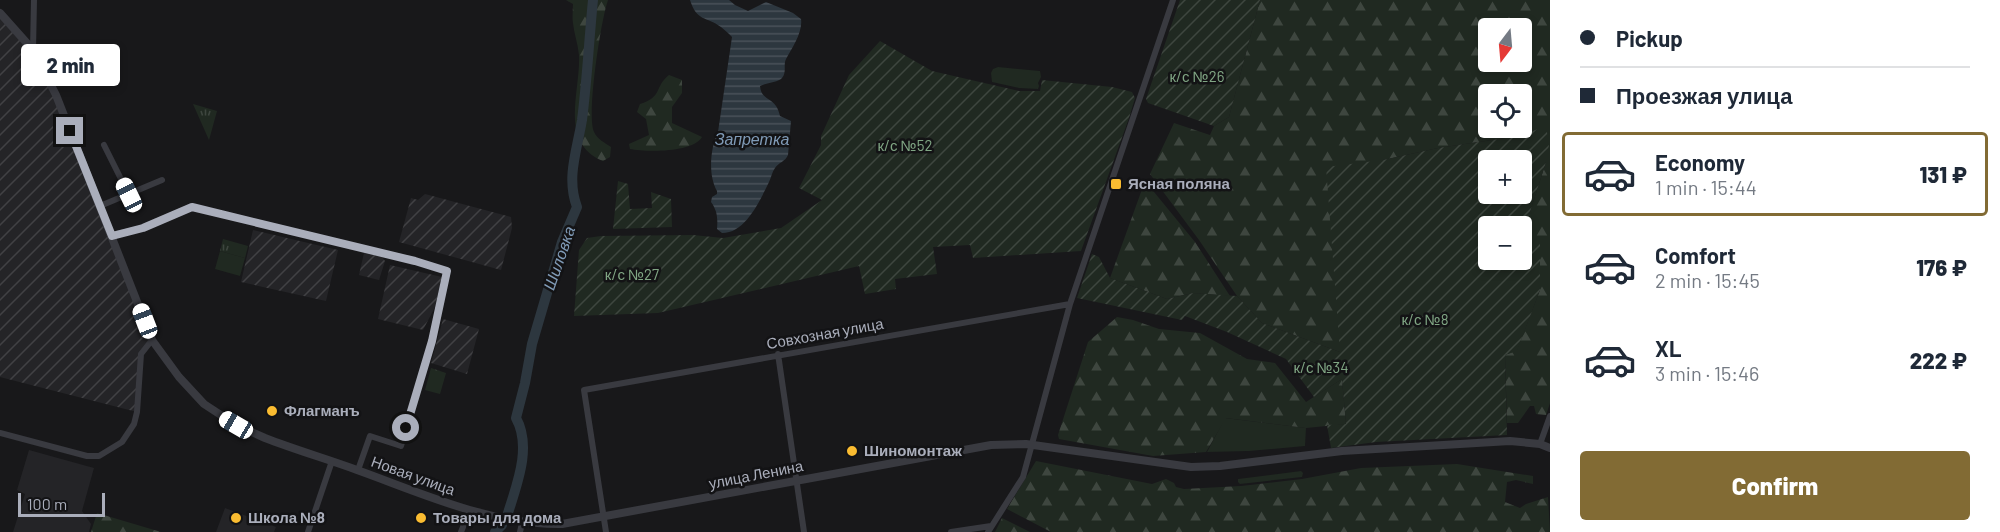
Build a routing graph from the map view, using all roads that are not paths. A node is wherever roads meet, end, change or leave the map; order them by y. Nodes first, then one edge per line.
1 (34, 0) edge
2 (1173, 0) edge
3 (0, 13) edge
4 (33, 50) junction
5 (104, 144) dead end
6 (162, 180) dead end
7 (129, 195) junction
8 (100, 206) junction
9 (112, 236) junction
10 (1070, 304) junction
11 (152, 340) junction
12 (778, 354) junction
13 (1550, 416) edge
14 (0, 433) edge
15 (1031, 444) junction
16 (1540, 444) junction
17 (1550, 448) edge
18 (331, 464) junction
19 (358, 470) junction
20 (796, 481) junction
21 (470, 510) junction
22 (486, 515) joint
23 (603, 517) junction
24 (519, 522) junction
25 (989, 529) edge
26 (308, 532) edge
27 (461, 532) edge
28 (520, 532) edge
29 (606, 532) edge
30 (804, 532) edge
31 (951, 532) edge

1 - 4 street
2 - 10 street
3 - 4 street, Новая улица
4 - 8 street, Новая улица
5 - 7 street
6 - 7 street
7 - 8 street
8 - 9 street, Новая улица
9 - 11 street, Новая улица
9 - 19 street
10 - 12 street, Совхозная улица
10 - 15 street
11 - 14 street
11 - 18 street, Новая улица
12 - 20 street
12 - 23 street, Совхозная улица
13 - 16 street
15 - 16 street, улица Ленина
15 - 20 street, улица Ленина
15 - 25 street
16 - 17 street, улица Ленина
18 - 19 street, Новая улица
18 - 26 street
19 - 21 street, Новая улица
20 - 23 street, улица Ленина
20 - 30 street
21 - 22 street, Новая улица
21 - 27 street
22 - 24 street, улица Ленина
23 - 24 street, улица Ленина
23 - 29 street
24 - 28 street
25 - 31 street

